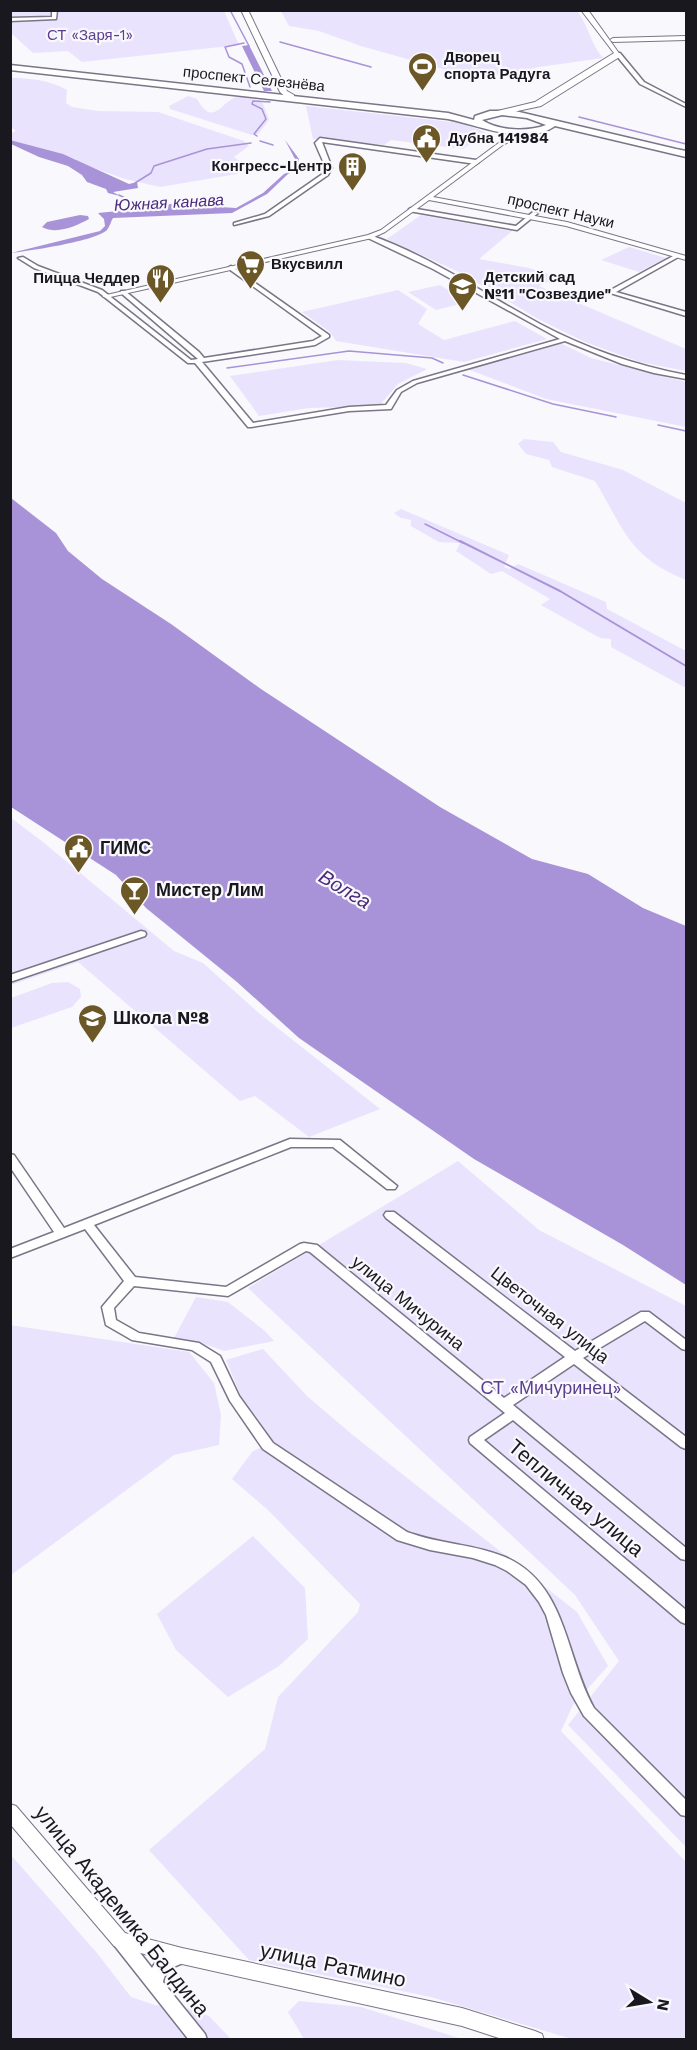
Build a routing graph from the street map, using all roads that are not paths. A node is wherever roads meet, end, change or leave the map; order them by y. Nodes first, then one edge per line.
1 (55, 10) edge
2 (244, 10) edge
3 (584, 10) edge
4 (10, 21) edge
5 (687, 38) edge
6 (609, 40) junction
7 (618, 54) junction
8 (13, 66) edge
9 (284, 95) junction
10 (538, 104) junction
11 (687, 106) edge
12 (493, 114) junction
13 (547, 120) junction
14 (484, 125) junction
15 (537, 131) junction
16 (502, 143) junction
17 (687, 155) edge
18 (476, 162) junction
19 (430, 196) junction
20 (411, 210) junction
21 (533, 215) junction
22 (236, 224) dead end
23 (370, 237) junction
24 (687, 254) edge
25 (677, 256) junction
26 (21, 258) dead end
27 (687, 258) edge
28 (231, 268) junction
29 (123, 292) junction
30 (105, 296) junction
31 (142, 306) junction
32 (124, 310) junction
33 (687, 314) edge
34 (563, 340) junction
35 (197, 361) junction
36 (687, 377) edge
37 (141, 934) dead end
38 (10, 979) edge
39 (10, 1158) edge
40 (391, 1186) dead end
41 (390, 1215) dead end
42 (87, 1224) junction
43 (62, 1234) junction
44 (10, 1254) edge
45 (131, 1281) junction
46 (687, 1346) edge
47 (574, 1357) junction
48 (509, 1408) junction
49 (687, 1444) edge
50 (687, 1555) edge
51 (687, 1618) edge
52 (687, 1810) edge
53 (10, 1811) edge
54 (120, 1940) junction
55 (182, 1956) junction
56 (155, 1985) junction
57 (199, 2040) edge
58 (535, 2040) edge

1 - 4 street
2 - 9 main road
3 - 6 main road
5 - 6 street
6 - 7 main road
7 - 10 main road
7 - 11 street
8 - 9 main road, проспект Селезнёва
8 - 14 main road, проспект Селезнёва
9 - 12 main road, проспект Селезнёва
10 - 12 main road
10 - 13 main road
12 - 13 main road, проспект Селезнёва
12 - 14 main road
13 - 15 main road
13 - 17 main road
14 - 15 main road, проспект Селезнёва
14 - 16 street
15 - 16 street
15 - 17 main road
16 - 18 street
18 - 19 street
18 - 22 street
19 - 20 street
19 - 21 street, проспект Науки
20 - 21 street
20 - 23 street
21 - 24 street, проспект Науки
21 - 25 street, проспект Науки
23 - 28 street
23 - 34 street
25 - 27 street, проспект Науки
25 - 33 street
26 - 30 street
28 - 29 street
28 - 35 street
29 - 30 street
29 - 31 street
30 - 32 street
31 - 32 street
31 - 35 street
32 - 35 street
34 - 35 street
34 - 36 street
37 - 38 street
39 - 43 street
40 - 42 street
41 - 47 street, Цветочная улица
42 - 43 street
42 - 45 street
43 - 44 street
45 - 48 street, улица Мичурина
45 - 52 street
46 - 47 street
47 - 48 street
47 - 49 street, Цветочная улица
48 - 50 street, улица Мичурина
48 - 51 street, Тепличная улица
53 - 54 street, улица Академика Балдина
54 - 55 street, улица Ратмино
54 - 56 street, улица Академика Балдина
55 - 56 street
55 - 58 street, улица Ратмино
56 - 57 street, улица Академика Балдина

